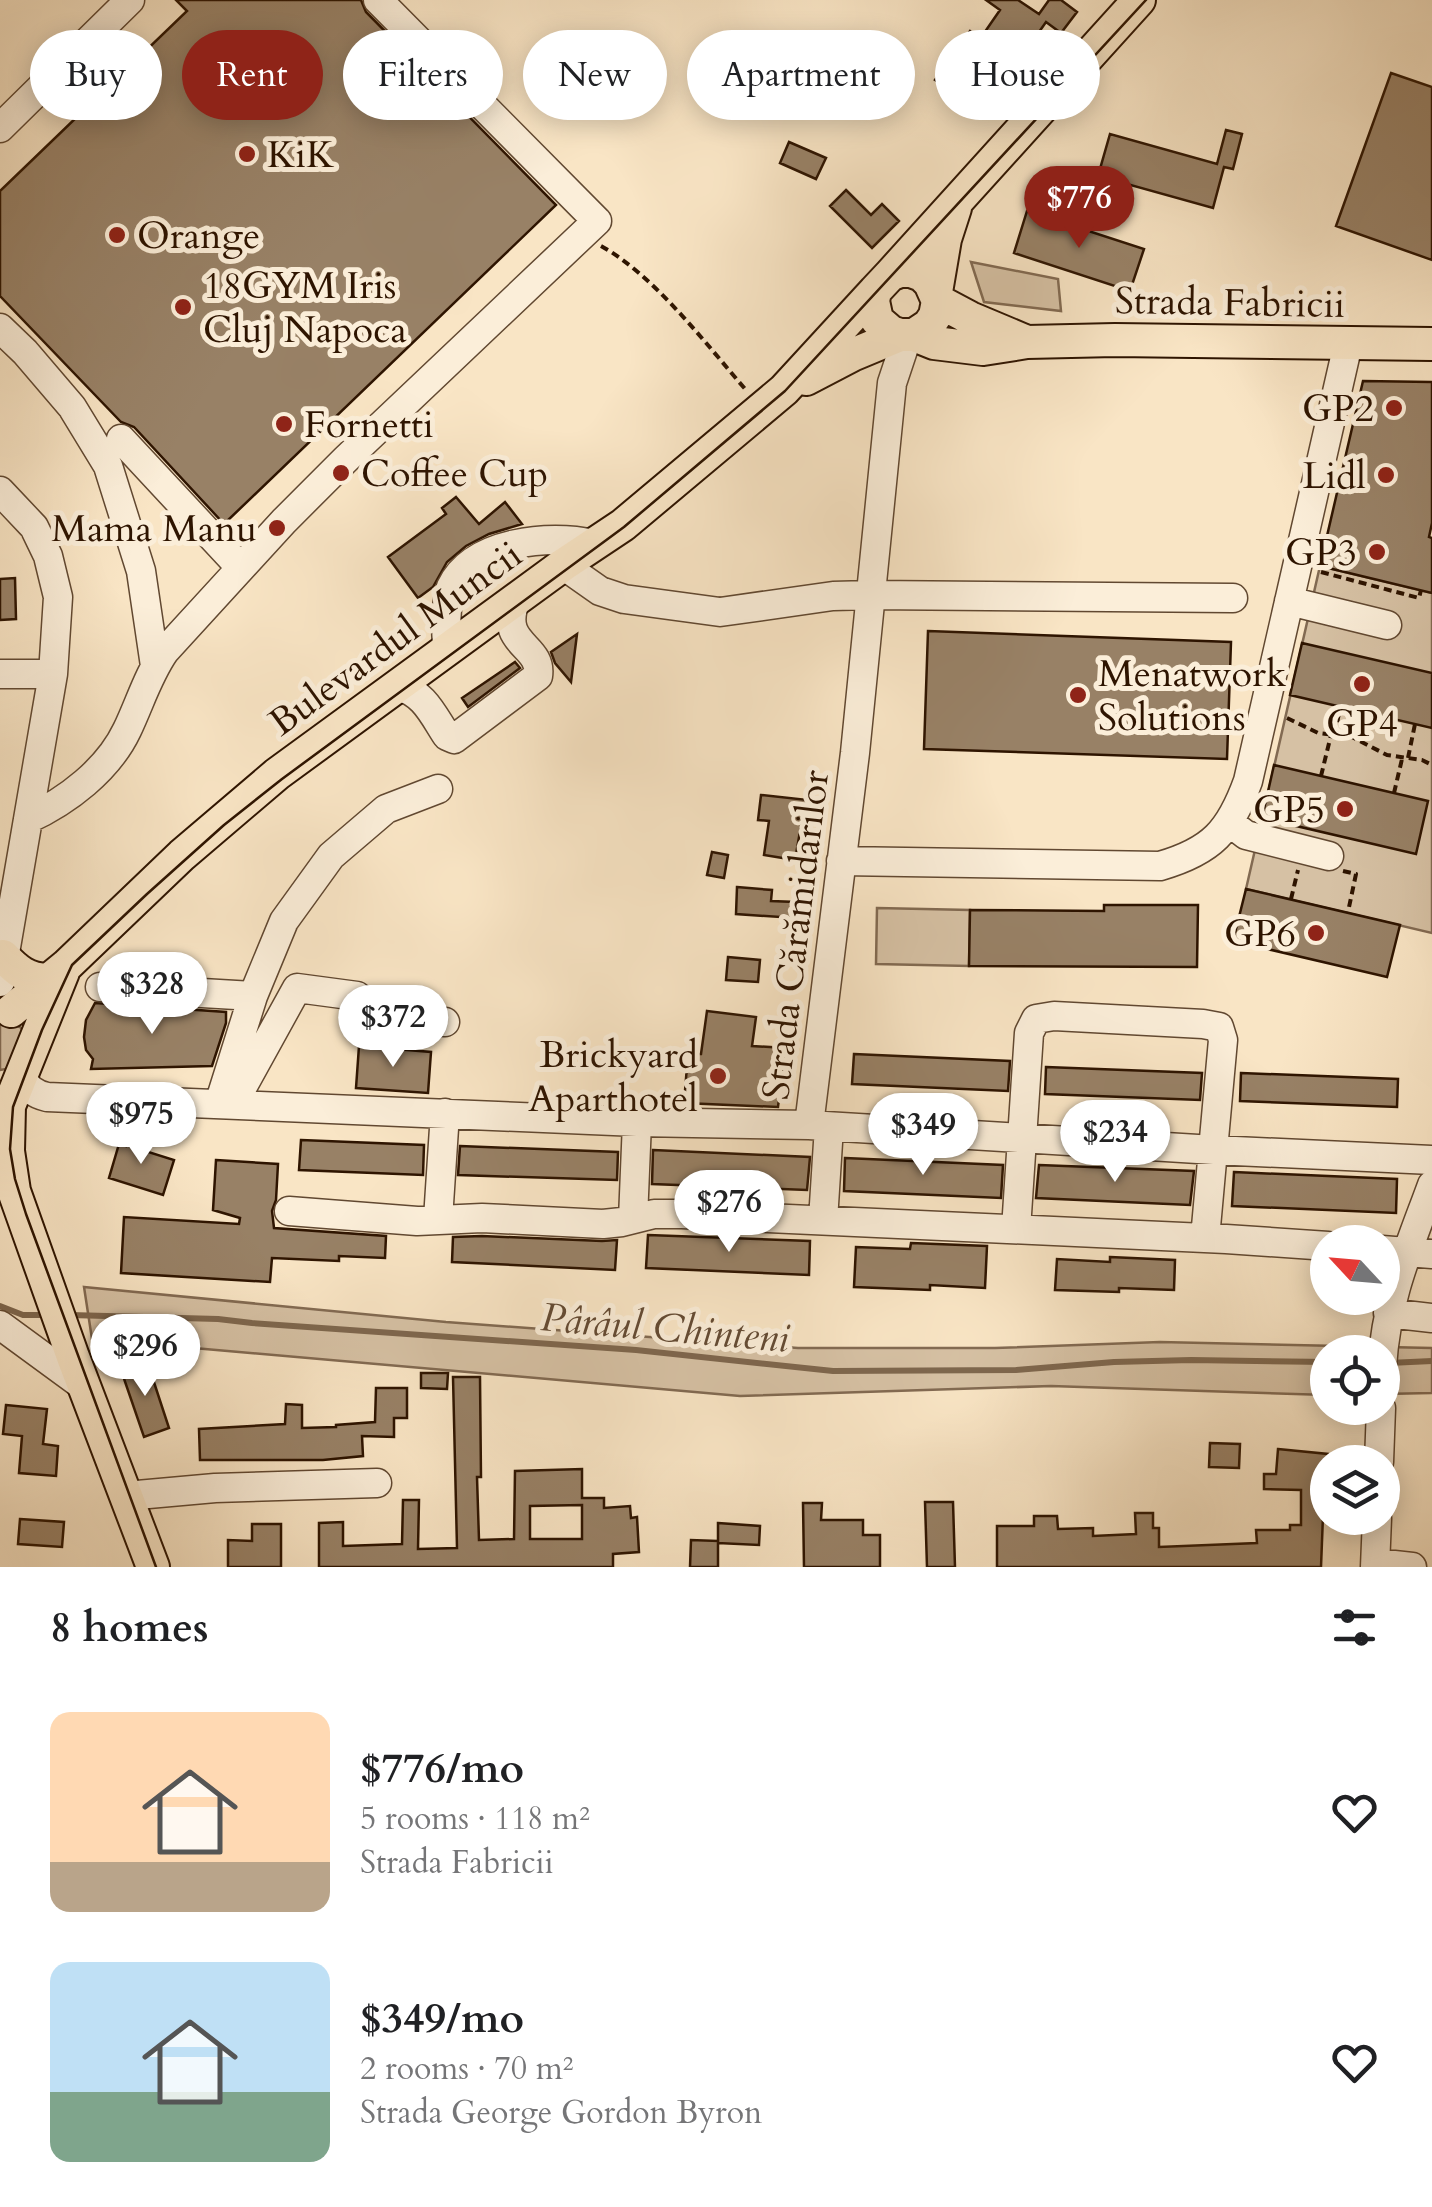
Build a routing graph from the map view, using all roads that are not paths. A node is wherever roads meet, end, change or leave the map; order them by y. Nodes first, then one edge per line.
1 (130, 0) edge
2 (378, 0) edge
3 (1139, 0) edge
4 (0, 128) edge
5 (959, 199) junction
6 (883, 283) junction
7 (937, 297) junction
8 (0, 328) edge
9 (907, 335) junction
10 (1028, 342) junction
11 (1348, 344) junction
12 (1432, 344) edge
13 (773, 399) junction
14 (121, 439) dead end
15 (0, 492) edge
16 (593, 544) junction
17 (563, 565) junction
18 (241, 568) junction
19 (871, 594) junction
20 (1233, 598) dead end
21 (516, 599) junction
22 (1289, 602) junction
23 (1387, 625) dead end
24 (448, 649) junction
25 (154, 666) junction
26 (0, 674) edge
27 (53, 674) junction
28 (397, 686) junction
29 (438, 789) dead end
30 (28, 819) junction
31 (1229, 822) junction
32 (1330, 856) dead end
33 (841, 861) junction
34 (56, 973) junction
35 (100, 987) dead end
36 (4, 990) edge
37 (253, 996) junction
38 (445, 1022) dead end
39 (39, 1028) junction
40 (7, 1094) edge
41 (226, 1104) junction
42 (445, 1113) junction
43 (637, 1122) junction
44 (819, 1126) junction
45 (1020, 1139) junction
46 (1214, 1150) junction
47 (1432, 1160) edge
48 (1432, 1185) edge
49 (289, 1211) dead end
50 (438, 1219) junction
51 (633, 1219) junction
52 (823, 1220) junction
53 (1016, 1229) junction
54 (1206, 1238) junction
55 (1310, 1245) edge
56 (1407, 1252) edge
57 (1432, 1318) edge
58 (0, 1325) edge
59 (1386, 1325) junction
60 (1385, 1335) edge
61 (80, 1372) junction
62 (377, 1483) dead end
63 (126, 1496) junction
64 (1376, 1535) edge
65 (1375, 1565) edge
66 (153, 1567) edge
67 (1412, 1567) edge

1 - 4 street
2 - 18 street
3 - 5 main road, Bulevardul Muncii
5 - 6 main road, Bulevardul Muncii
5 - 7 main road, Bulevardul Muncii
6 - 7 main road
6 - 9 main road
6 - 13 main road, Bulevardul Muncii
7 - 9 main road
7 - 10 main road, Strada Fabricii
8 - 25 street
9 - 10 main road, Strada Fabricii
9 - 13 main road, Bulevardul Muncii
9 - 19 street, Strada Cărămidarilor
10 - 11 main road, Strada Fabricii
11 - 12 main road, Strada Fabricii
11 - 22 street
13 - 16 main road, Bulevardul Muncii
14 - 18 street
15 - 27 street
16 - 17 main road, Bulevardul Muncii
16 - 24 street
17 - 19 street
17 - 21 main road, Bulevardul Muncii
18 - 25 street
19 - 20 street
19 - 33 street, Strada Cărămidarilor
21 - 24 main road, Bulevardul Muncii
21 - 28 street
22 - 23 street
22 - 31 street
24 - 28 main road, Bulevardul Muncii
25 - 30 street
26 - 27 street
27 - 30 street
28 - 34 main road, Bulevardul Muncii
29 - 37 street
30 - 36 street
31 - 32 street
31 - 33 street
33 - 44 street, Strada Cărămidarilor
34 - 36 main road, Bulevardul Muncii
34 - 36 main road
34 - 39 main road, Bulevardul Muncii
35 - 37 street
36 - 39 main road
37 - 41 street
38 - 41 street
39 - 40 main road, Bulevardul Muncii
40 - 41 street
40 - 61 main road
41 - 42 street
42 - 43 street
42 - 50 street
43 - 44 street
43 - 51 street
44 - 45 street
44 - 52 street, Strada Cărămidarilor
45 - 46 street
45 - 46 street
45 - 53 street
46 - 47 street
46 - 54 street
48 - 56 street
49 - 50 street
50 - 51 street
51 - 52 street
52 - 53 street
53 - 54 street
54 - 55 street
56 - 59 street
57 - 59 street
58 - 61 street
59 - 60 street
61 - 63 main road
62 - 63 street
63 - 66 main road
64 - 65 street
65 - 67 street

